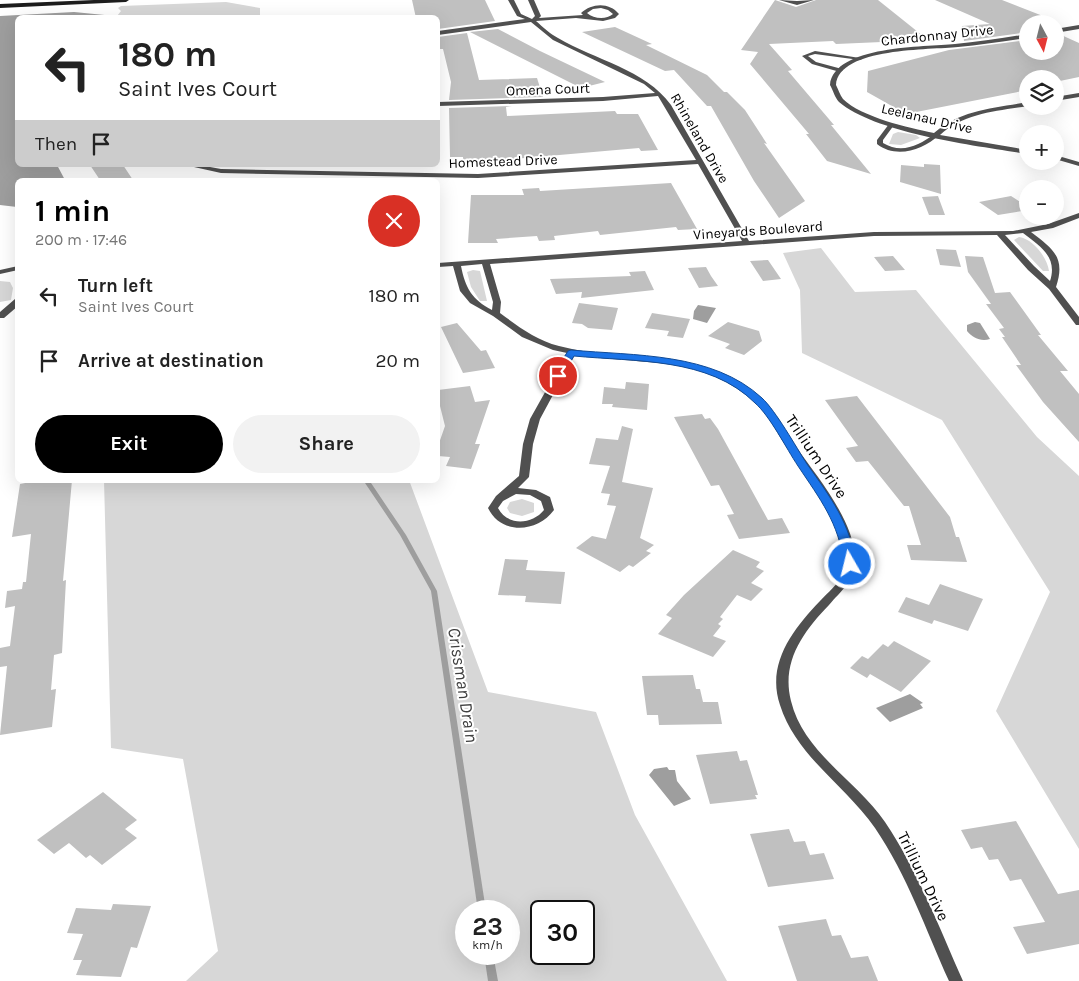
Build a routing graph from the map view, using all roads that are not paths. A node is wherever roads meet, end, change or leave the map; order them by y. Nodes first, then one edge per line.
1 (109, 0) edge
2 (126, 0) edge
3 (511, 0) edge
4 (531, 0) edge
5 (782, 0) edge
6 (811, 0) edge
7 (102, 1) junction
8 (0, 6) edge
9 (584, 13) junction
10 (577, 16) junction
11 (590, 18) junction
12 (533, 20) junction
13 (1079, 27) edge
14 (1064, 30) edge
15 (440, 33) edge
16 (1019, 37) edge
17 (860, 59) junction
18 (840, 70) junction
19 (660, 94) junction
20 (1079, 95) edge
21 (1064, 98) edge
22 (440, 104) edge
23 (1019, 106) edge
24 (891, 125) junction
25 (936, 135) junction
26 (1019, 150) edge
27 (1064, 160) edge
28 (700, 162) junction
29 (1079, 164) edge
30 (202, 167) edge
31 (1079, 215) edge
32 (1025, 231) junction
33 (999, 233) junction
34 (747, 243) junction
35 (486, 263) junction
36 (440, 265) edge
37 (456, 265) junction
38 (15, 268) edge
39 (0, 272) edge
40 (1052, 287) junction
41 (15, 303) edge
42 (496, 314) junction
43 (0, 317) edge
44 (1079, 324) edge
45 (571, 353) junction
46 (524, 477) junction
47 (506, 494) junction
48 (546, 499) junction
49 (956, 981) edge

1 - 7 main road
2 - 7 main road
3 - 12 street, Rhineland Drive
4 - 12 street
5 - 6 street
7 - 8 main road
9 - 10 street
9 - 11 street
9 - 11 street
10 - 11 street
10 - 12 street
12 - 15 street
12 - 19 street, Rhineland Drive
13 - 14 street
16 - 17 street, Chardonnay Drive
17 - 18 street, Chardonnay Drive
17 - 18 lane
18 - 24 street, Leelanau Drive
19 - 22 street, Omena Court
19 - 28 street, Rhineland Drive
20 - 21 street
23 - 25 street
24 - 25 street, Leelanau Drive
24 - 25 lane
25 - 26 street, Leelanau Drive
27 - 29 street
28 - 30 street, Homestead Drive
28 - 34 street, Rhineland Drive
31 - 32 street, Vineyards Boulevard
32 - 33 street, Vineyards Boulevard
32 - 40 street
33 - 34 street, Vineyards Boulevard
33 - 40 street
34 - 35 street, Vineyards Boulevard
35 - 37 street, Vineyards Boulevard
35 - 42 street
36 - 37 street, Vineyards Boulevard
37 - 42 street, Trillium Drive
38 - 39 street
40 - 44 street
41 - 43 street
42 - 45 street, Trillium Drive
45 - 46 street
45 - 49 street, Trillium Drive
46 - 47 street
46 - 48 street
47 - 48 street
47 - 48 street

